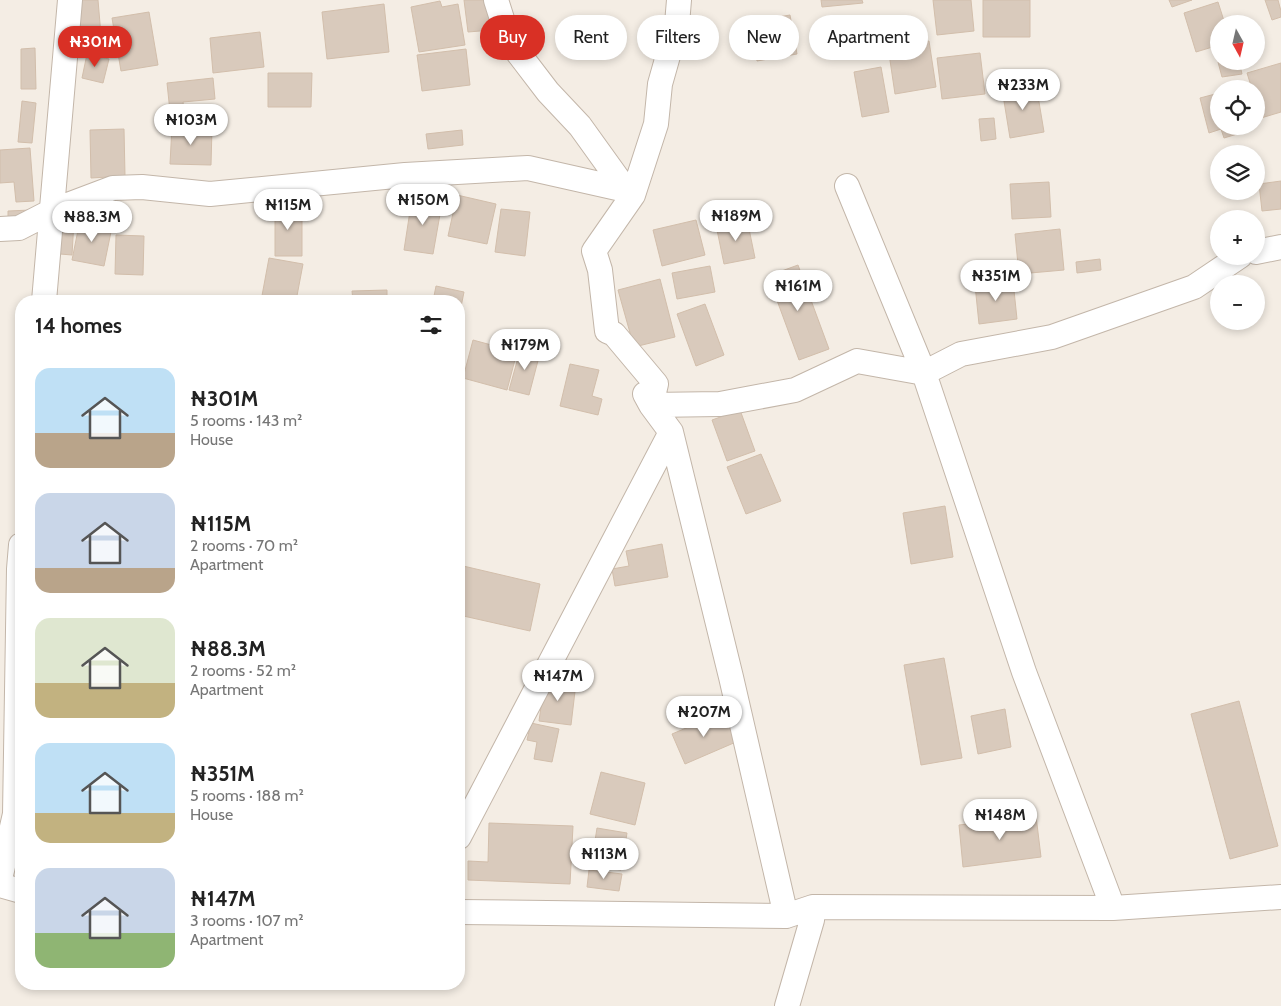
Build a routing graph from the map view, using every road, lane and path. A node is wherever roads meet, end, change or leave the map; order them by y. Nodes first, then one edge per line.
1 (70, 0) edge
2 (496, 0) edge
3 (679, 0) edge
4 (847, 186) dead end
5 (630, 193) junction
6 (52, 211) junction
7 (10, 228) edge
8 (1281, 247) edge
9 (1265, 250) edge
10 (48, 257) junction
11 (1227, 265) edge
12 (45, 295) edge
13 (924, 373) junction
14 (651, 404) junction
15 (671, 432) junction
16 (15, 814) edge
17 (465, 826) edge
18 (0, 878) edge
19 (0, 885) edge
20 (15, 889) edge
21 (1281, 897) edge
22 (813, 907) junction
23 (1113, 908) junction
24 (465, 912) edge
25 (786, 916) junction
26 (788, 1006) edge

1 - 6 street
2 - 5 street
3 - 5 street
4 - 13 street
5 - 6 street
5 - 14 street
6 - 7 street
6 - 10 street
7 - 10 street
8 - 9 street
10 - 12 street
11 - 13 street
13 - 14 street
13 - 23 street
14 - 15 street
15 - 17 street
15 - 25 street
16 - 18 street
19 - 20 street
21 - 23 street
22 - 23 street
22 - 25 street
22 - 26 street
24 - 25 street

